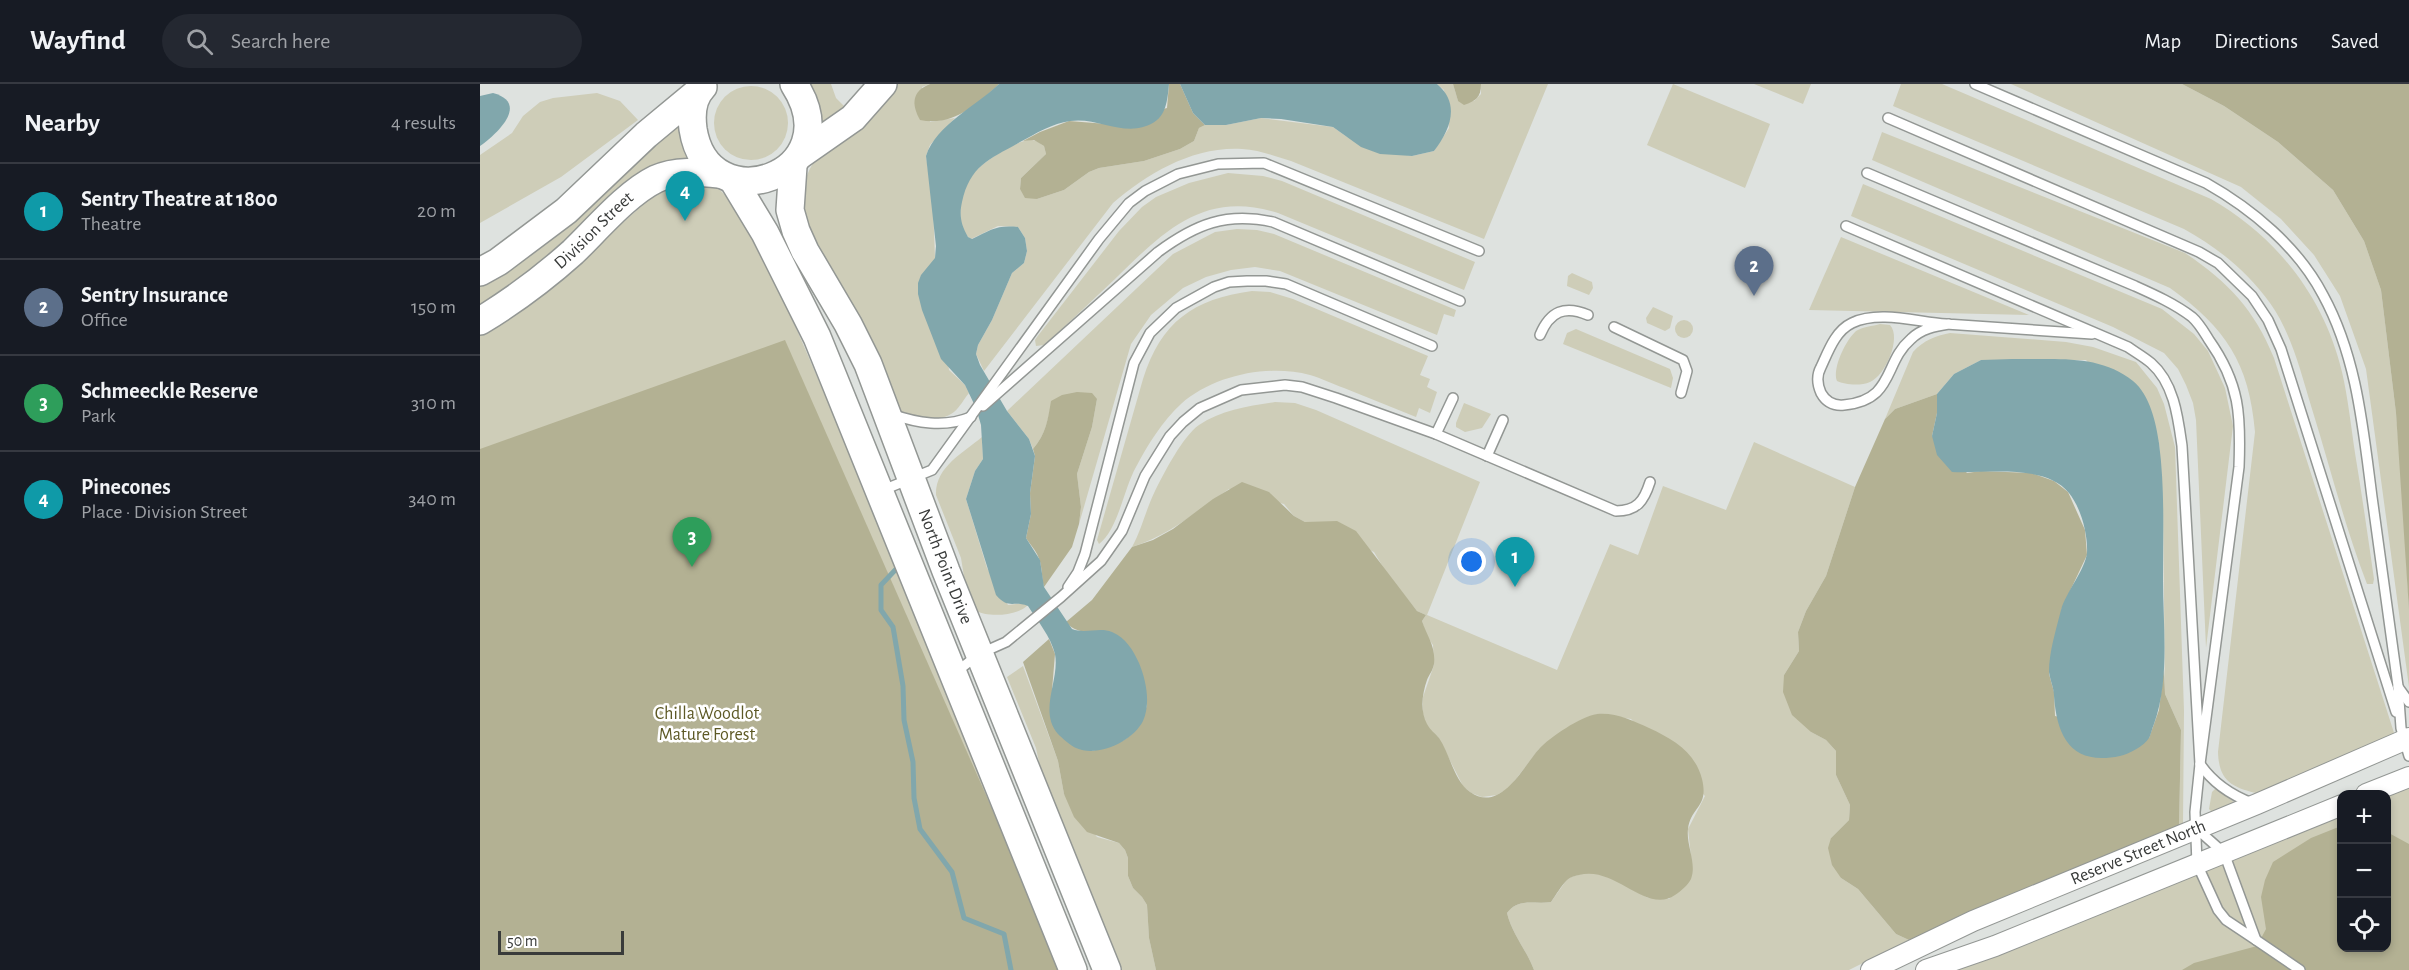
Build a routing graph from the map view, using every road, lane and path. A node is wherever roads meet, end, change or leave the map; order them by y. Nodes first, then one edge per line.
1 (794, 84) edge
2 (883, 84) edge
3 (1975, 84) edge
4 (702, 87) edge
5 (1888, 118) dead end
6 (796, 161) junction
7 (1867, 173) dead end
8 (726, 177) junction
9 (1846, 226) dead end
10 (1479, 251) dead end
11 (480, 272) edge
12 (1460, 301) dead end
13 (1588, 315) dead end
14 (480, 321) edge
15 (1948, 324) junction
16 (1614, 327) dead end
17 (1540, 335) dead end
18 (2100, 335) junction
19 (1432, 346) dead end
20 (997, 389) junction
21 (1681, 393) dead end
22 (1453, 398) dead end
23 (886, 412) junction
24 (970, 418) junction
25 (1503, 420) dead end
26 (1436, 434) junction
27 (1487, 456) junction
28 (910, 479) junction
29 (1650, 482) dead end
30 (880, 491) junction
31 (1061, 597) junction
32 (979, 654) junction
33 (953, 675) junction
34 (2398, 686) junction
35 (2409, 702) edge
36 (2406, 741) edge
37 (2200, 764) junction
38 (2409, 777) edge
39 (2378, 790) edge
40 (2257, 804) junction
41 (2337, 806) edge
42 (2197, 829) junction
43 (2224, 853) junction
44 (2197, 864) junction
45 (2256, 940) junction
46 (1073, 970) edge
47 (1107, 970) edge
48 (1871, 970) edge
49 (1926, 970) edge
50 (2300, 970) edge

1 - 6 street, North Point Drive
2 - 6 street
3 - 34 lane
4 - 8 street, North Point Drive
4 - 11 street, Division Street
5 - 36 lane
6 - 8 street, Division Street
6 - 23 street, North Point Drive
7 - 37 lane
8 - 14 street, Division Street
8 - 30 street, North Point Drive
9 - 18 lane
10 - 20 lane
12 - 20 lane
13 - 17 lane
15 - 15 lane
15 - 18 lane
16 - 21 lane
18 - 37 lane
19 - 31 lane
20 - 24 lane
22 - 26 lane
23 - 24 lane
23 - 28 street, North Point Drive
24 - 28 lane
25 - 27 lane
26 - 27 lane
26 - 31 lane
27 - 29 lane
28 - 30 lane
28 - 32 street, North Point Drive
30 - 33 street, North Point Drive
31 - 32 lane
32 - 33 lane
32 - 47 street, North Point Drive
33 - 46 street, North Point Drive
34 - 35 lane
34 - 36 lane
36 - 40 street, Reserve Street North
37 - 40 lane
37 - 42 lane
38 - 39 street
40 - 42 street, Reserve Street North
41 - 43 street, Reserve Street North
42 - 43 lane
42 - 44 lane
42 - 48 street, Reserve Street North
43 - 44 street, Reserve Street North
43 - 45 lane
44 - 45 lane
44 - 49 street, Reserve Street North
45 - 50 lane

